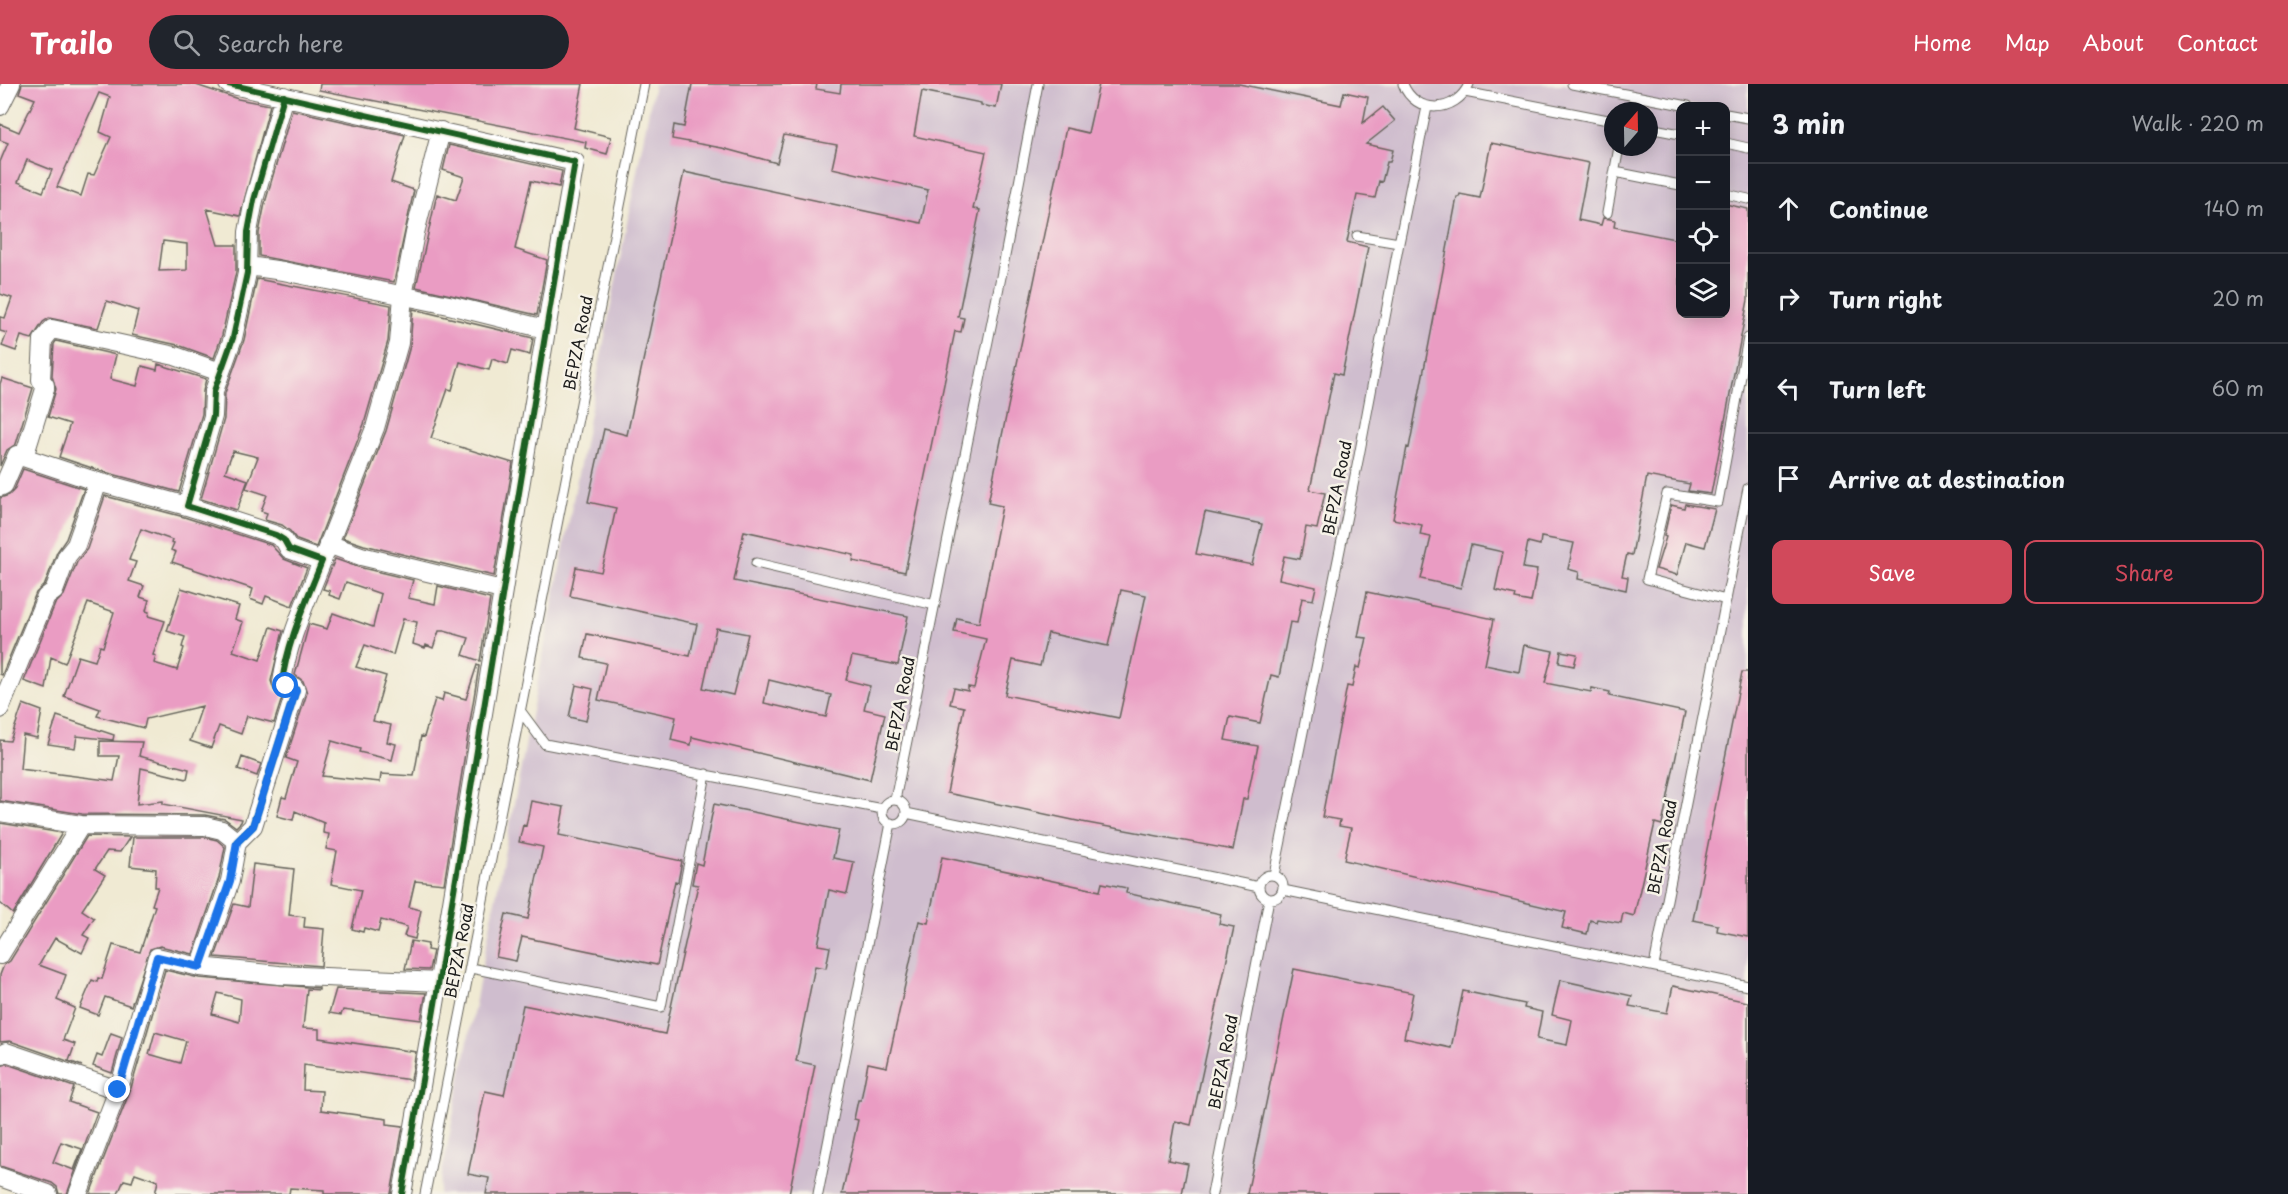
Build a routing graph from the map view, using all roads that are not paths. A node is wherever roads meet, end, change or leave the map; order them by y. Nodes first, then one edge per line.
1 (11, 84) edge
2 (228, 84) edge
3 (644, 84) edge
4 (1038, 84) edge
5 (1403, 84) edge
6 (1572, 84) edge
7 (1467, 88) edge
8 (284, 96) junction
9 (1676, 104) edge
10 (0, 106) edge
11 (1427, 107) junction
12 (1730, 115) edge
13 (1748, 118) edge
14 (1604, 119) edge
15 (1658, 130) edge
16 (441, 131) junction
17 (1676, 133) edge
18 (1730, 144) edge
19 (1748, 148) edge
20 (1618, 156) edge
21 (1615, 172) junction
22 (1676, 184) edge
23 (1730, 195) edge
24 (1748, 199) edge
25 (1607, 213) dead end
26 (1357, 236) dead end
27 (1399, 243) junction
28 (248, 266) junction
29 (403, 296) junction
30 (545, 329) junction
31 (1748, 338) edge
32 (220, 372) junction
33 (24, 457) junction
34 (98, 482) junction
35 (0, 488) edge
36 (1748, 488) edge
37 (187, 506) junction
38 (325, 552) junction
39 (756, 563) dead end
40 (502, 590) junction
41 (1726, 600) junction
42 (935, 604) junction
43 (0, 709) edge
44 (522, 713) junction
45 (706, 774) junction
46 (896, 800) junction
47 (882, 809) junction
48 (0, 812) edge
49 (906, 813) junction
50 (891, 823) junction
51 (81, 825) junction
52 (237, 842) junction
53 (1274, 875) junction
54 (1259, 887) junction
55 (1283, 890) junction
56 (1269, 899) junction
57 (0, 955) edge
58 (1654, 966) junction
59 (200, 967) junction
60 (471, 968) junction
61 (440, 982) junction
62 (1748, 986) edge
63 (0, 1055) edge
64 (118, 1090) junction
65 (0, 1177) edge
66 (48, 1194) edge
67 (78, 1194) edge
68 (402, 1194) edge
69 (425, 1194) edge
70 (818, 1194) edge
71 (1212, 1194) edge

1 - 10 street
2 - 8 street
3 - 44 lane, BEPZA Road
4 - 42 lane, BEPZA Road
5 - 11 lane
6 - 9 lane
7 - 11 lane
7 - 14 lane
8 - 16 street
8 - 28 street
11 - 27 lane, BEPZA Road
12 - 13 lane
15 - 17 lane
16 - 29 street
16 - 30 street
18 - 19 lane
20 - 21 lane
21 - 22 lane
21 - 25 lane
23 - 24 lane
26 - 27 lane
27 - 53 lane, BEPZA Road
28 - 29 street
28 - 32 street
29 - 30 street
29 - 38 street
30 - 40 street
31 - 41 lane
32 - 33 street
32 - 37 street
33 - 34 street
33 - 35 street
34 - 37 street
34 - 43 street
36 - 41 lane, BEPZA Road
37 - 38 street
38 - 40 street
38 - 52 street
39 - 42 lane
40 - 61 street
41 - 58 lane, BEPZA Road
42 - 46 lane, BEPZA Road
44 - 45 lane
44 - 60 lane, BEPZA Road
45 - 47 lane
45 - 60 lane
46 - 47 lane
46 - 49 lane
47 - 50 lane
48 - 51 street
49 - 50 lane
49 - 54 lane
50 - 70 lane
51 - 52 street
51 - 57 street
52 - 59 street
53 - 54 lane
53 - 55 lane
54 - 56 lane
55 - 56 lane
55 - 58 lane
56 - 71 lane, BEPZA Road
58 - 62 lane
59 - 61 street
59 - 64 street
60 - 69 lane, BEPZA Road
61 - 68 street
63 - 64 street
64 - 67 street
65 - 66 street

